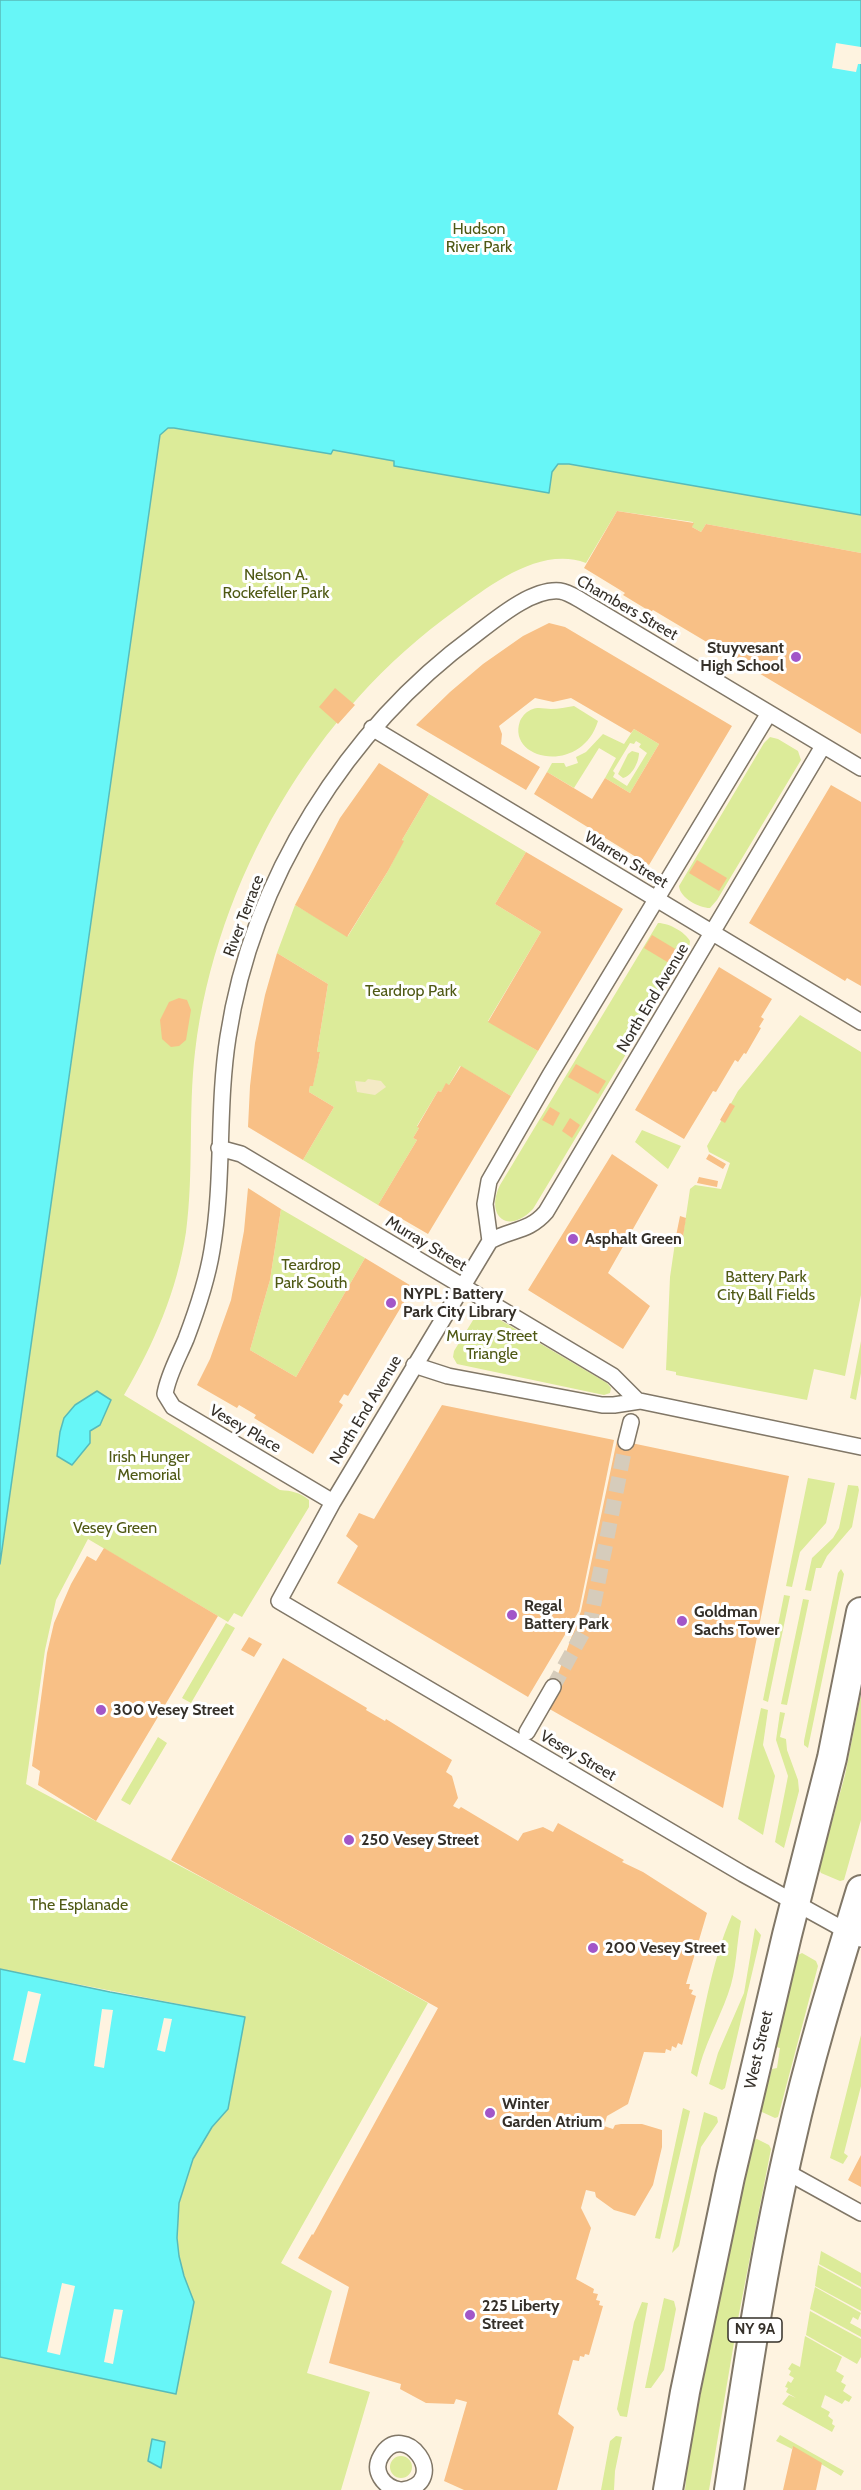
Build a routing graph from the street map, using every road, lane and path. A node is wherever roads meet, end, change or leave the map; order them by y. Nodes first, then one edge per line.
1 (560, 591) joint
2 (769, 713) junction
3 (372, 728) junction
4 (823, 746) junction
5 (861, 768) edge
6 (656, 899) junction
7 (713, 933) junction
8 (861, 1022) edge
9 (219, 1148) junction
10 (490, 1241) junction
11 (463, 1286) junction
12 (414, 1365) junction
13 (172, 1372) joint
14 (638, 1401) junction
15 (631, 1422) dead end
16 (626, 1442) tunnel mouth
17 (861, 1447) edge
18 (333, 1502) junction
19 (279, 1601) joint
20 (861, 1611) edge
21 (553, 1687) tunnel mouth
22 (528, 1732) dead end
23 (861, 1890) edge
24 (795, 1903) junction
25 (854, 1936) edge
26 (785, 2171) junction
27 (861, 2213) edge
28 (668, 2490) edge
29 (729, 2490) edge

1 - 2 street, Chambers Street
1 - 3 street, River Terrace
2 - 4 street, Chambers Street
2 - 6 street
3 - 6 street, Warren Street
3 - 9 street, River Terrace
4 - 5 street, Chambers Street
4 - 7 street, North End Avenue
6 - 7 street, Warren Street
6 - 10 street
7 - 8 street, Warren Street
7 - 10 street, North End Avenue
9 - 11 street, Murray Street
9 - 13 street, River Terrace
10 - 11 street, North End Avenue
11 - 12 street, North End Avenue
11 - 14 street, Murray Street
12 - 14 street
12 - 18 street, North End Avenue
13 - 18 street, Vesey Place
14 - 17 street
15 - 16 street
18 - 19 street, North End Avenue
19 - 24 street, Vesey Street
20 - 24 highway, West Street
21 - 22 street
23 - 25 highway, NY 9A
24 - 25 street, Vesey Street
24 - 28 highway, West Street
25 - 26 highway, NY 9A
26 - 27 street
26 - 29 highway, NY 9A

